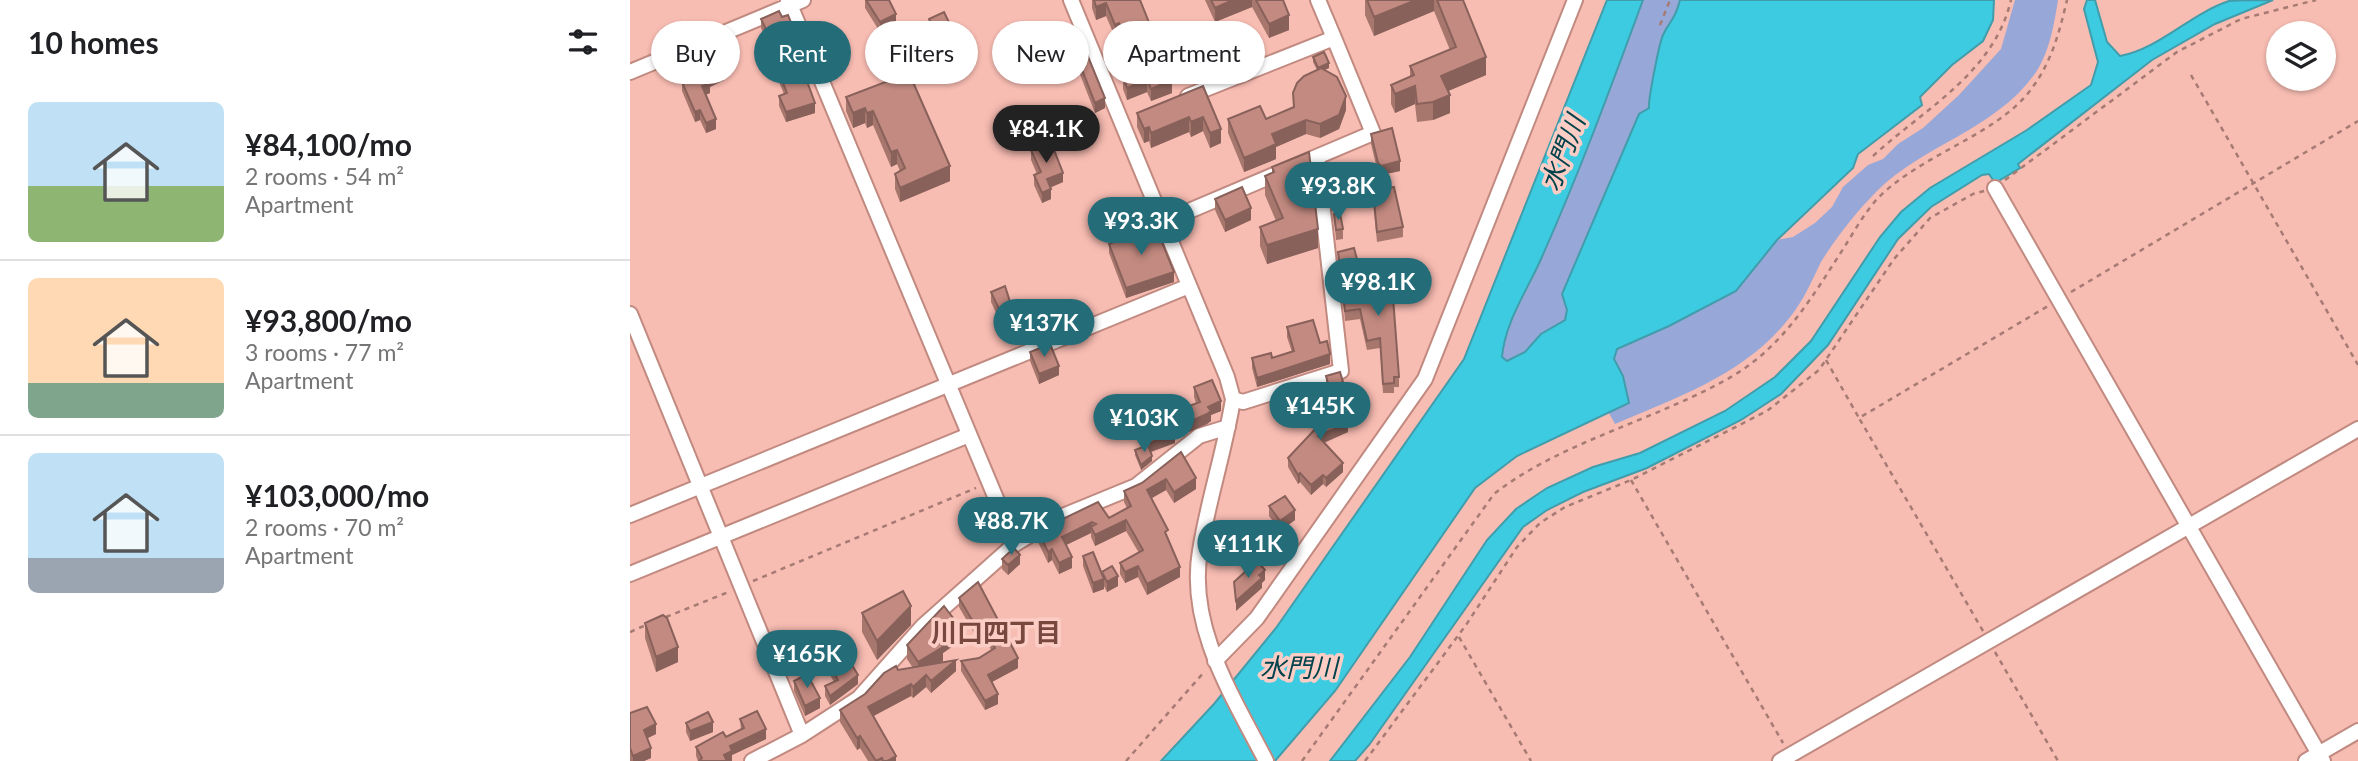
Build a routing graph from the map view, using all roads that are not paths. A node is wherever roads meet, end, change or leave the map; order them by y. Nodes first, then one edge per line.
1 (1071, 0) edge
2 (1318, 0) edge
3 (1575, 0) edge
4 (793, 2) edge
5 (1334, 38) junction
6 (630, 72) edge
7 (1172, 103) edge
8 (1317, 157) junction
9 (1995, 188) road end
10 (1163, 222) junction
11 (1189, 286) junction
12 (630, 314) edge
13 (947, 384) junction
14 (1233, 399) junction
15 (1228, 427) junction
16 (2358, 429) edge
17 (969, 435) junction
18 (699, 487) junction
19 (630, 515) edge
20 (2188, 527) junction
21 (721, 537) junction
22 (1015, 544) junction
23 (630, 574) edge
24 (1214, 661) junction
25 (2358, 731) edge
26 (802, 735) junction
27 (1785, 758) edge
28 (2316, 759) edge
29 (752, 761) edge
30 (1266, 761) edge

1 - 10 street
2 - 5 street
3 - 24 street
4 - 6 street
4 - 13 street
5 - 7 street
5 - 8 street
8 - 10 street
8 - 14 street
9 - 20 street
10 - 11 street
11 - 13 street
11 - 14 street
12 - 18 street
13 - 17 street
13 - 18 street
14 - 15 street
15 - 22 street
15 - 24 street
16 - 20 street
17 - 21 street
17 - 22 street
18 - 19 street
18 - 21 street
20 - 27 street
20 - 28 street
21 - 23 street
21 - 26 street
22 - 26 street
24 - 30 street
25 - 28 street
26 - 29 street

